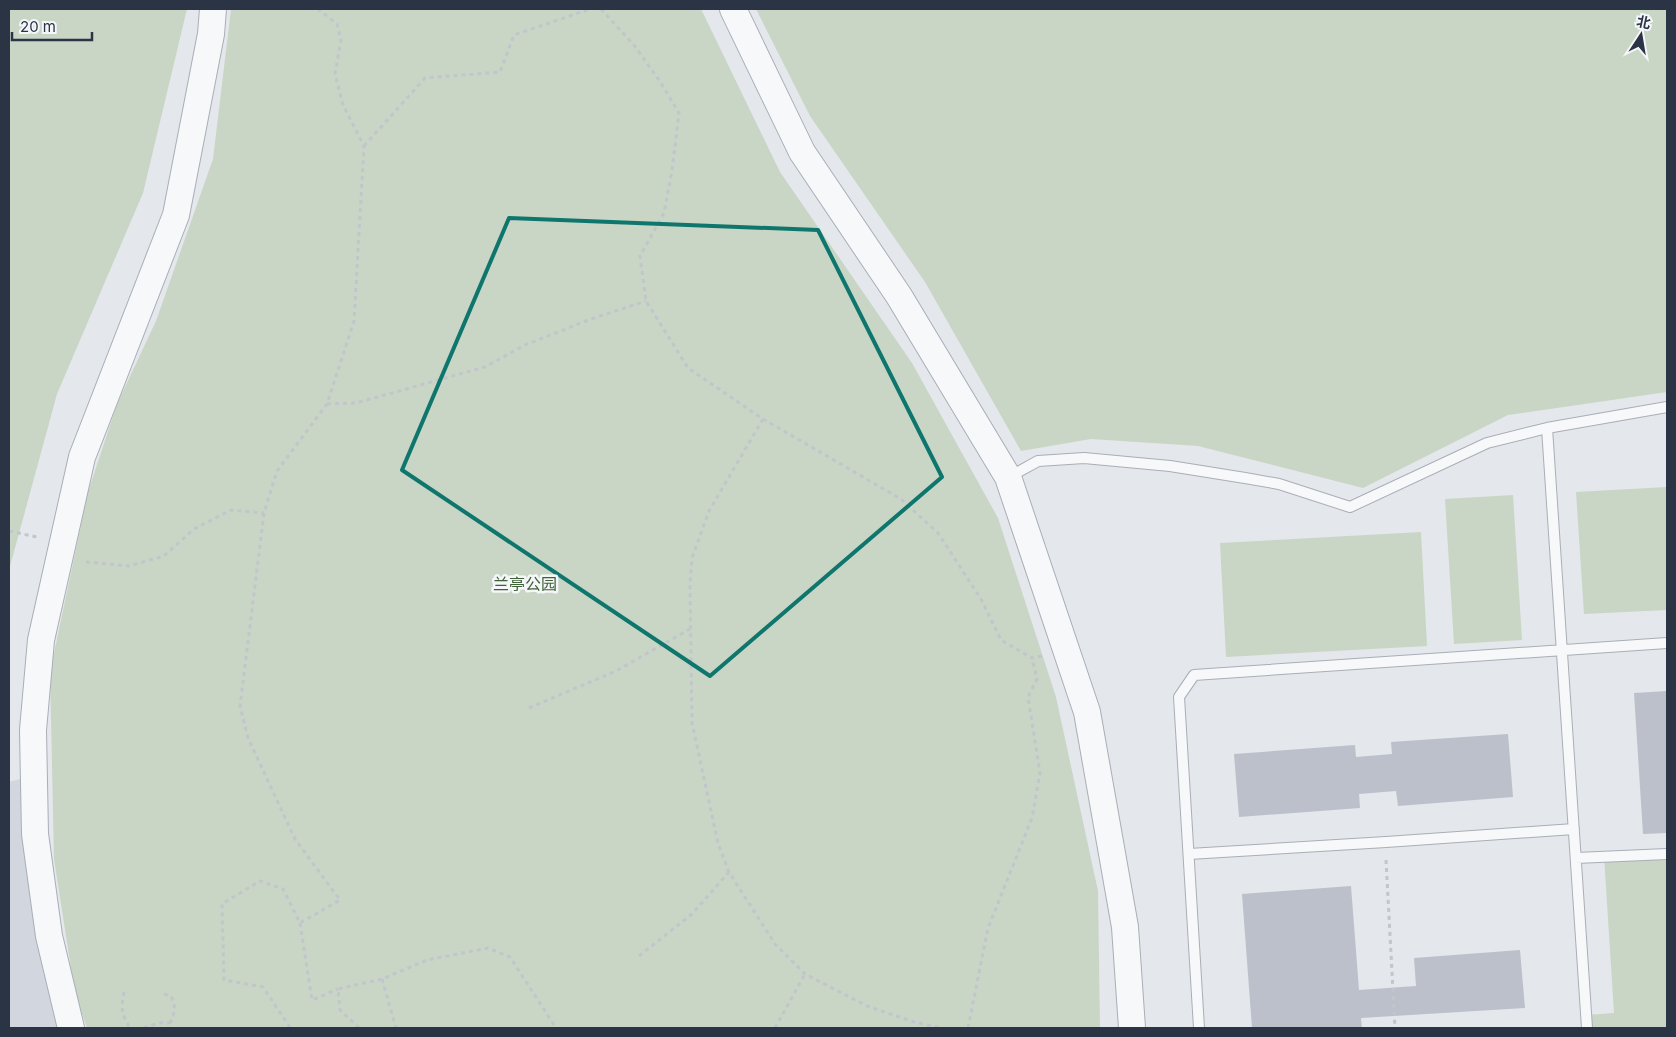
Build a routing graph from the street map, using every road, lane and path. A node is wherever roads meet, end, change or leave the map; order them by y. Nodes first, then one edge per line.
1 (213, 9) edge
2 (318, 9) edge
3 (590, 9) edge
4 (601, 9) edge
5 (733, 9) edge
6 (364, 146) junction
7 (646, 301) junction
8 (327, 404) junction
9 (1667, 407) edge
10 (763, 419) junction
11 (1547, 428) junction
12 (1008, 478) junction
13 (264, 513) junction
14 (58, 560) junction
15 (690, 629) junction
16 (1667, 643) edge
17 (1562, 650) junction
18 (1051, 655) dead end
19 (1032, 658) junction
20 (529, 708) dead end
21 (1574, 829) junction
22 (1386, 842) junction
23 (1188, 854) junction
24 (1667, 854) edge
25 (1576, 858) junction
26 (729, 872) junction
27 (300, 923) junction
28 (639, 956) dead end
29 (804, 974) junction
30 (382, 979) junction
31 (338, 989) junction
32 (124, 992) dead end
33 (164, 994) dead end
34 (170, 1023) junction
35 (71, 1028) edge
36 (130, 1028) edge
37 (144, 1028) edge
38 (172, 1028) edge
39 (289, 1028) edge
40 (359, 1028) edge
41 (396, 1028) edge
42 (556, 1028) edge
43 (774, 1028) edge
44 (942, 1028) edge
45 (968, 1028) edge
46 (1132, 1028) edge
47 (1199, 1028) edge
48 (1395, 1028) edge
49 (1587, 1028) edge

1 - 14 street
2 - 6 path
3 - 6 path
4 - 7 path
5 - 12 street
6 - 8 path
7 - 8 path
7 - 10 path
8 - 13 path
9 - 11 lane
10 - 15 path
10 - 19 path
11 - 12 lane
11 - 17 lane
12 - 46 street
13 - 14 path
13 - 27 path
14 - 35 street
15 - 20 path
15 - 26 path
16 - 17 lane
17 - 21 lane
17 - 23 lane
18 - 19 path
19 - 45 path
21 - 22 lane
21 - 25 lane
22 - 23 lane
22 - 48 path
23 - 47 lane
24 - 25 lane
25 - 49 lane
26 - 28 path
26 - 29 path
27 - 31 path
27 - 39 path
29 - 43 path
29 - 44 path
30 - 31 path
30 - 41 path
30 - 42 path
31 - 40 path
32 - 36 path
33 - 34 path
34 - 37 path
34 - 38 path

